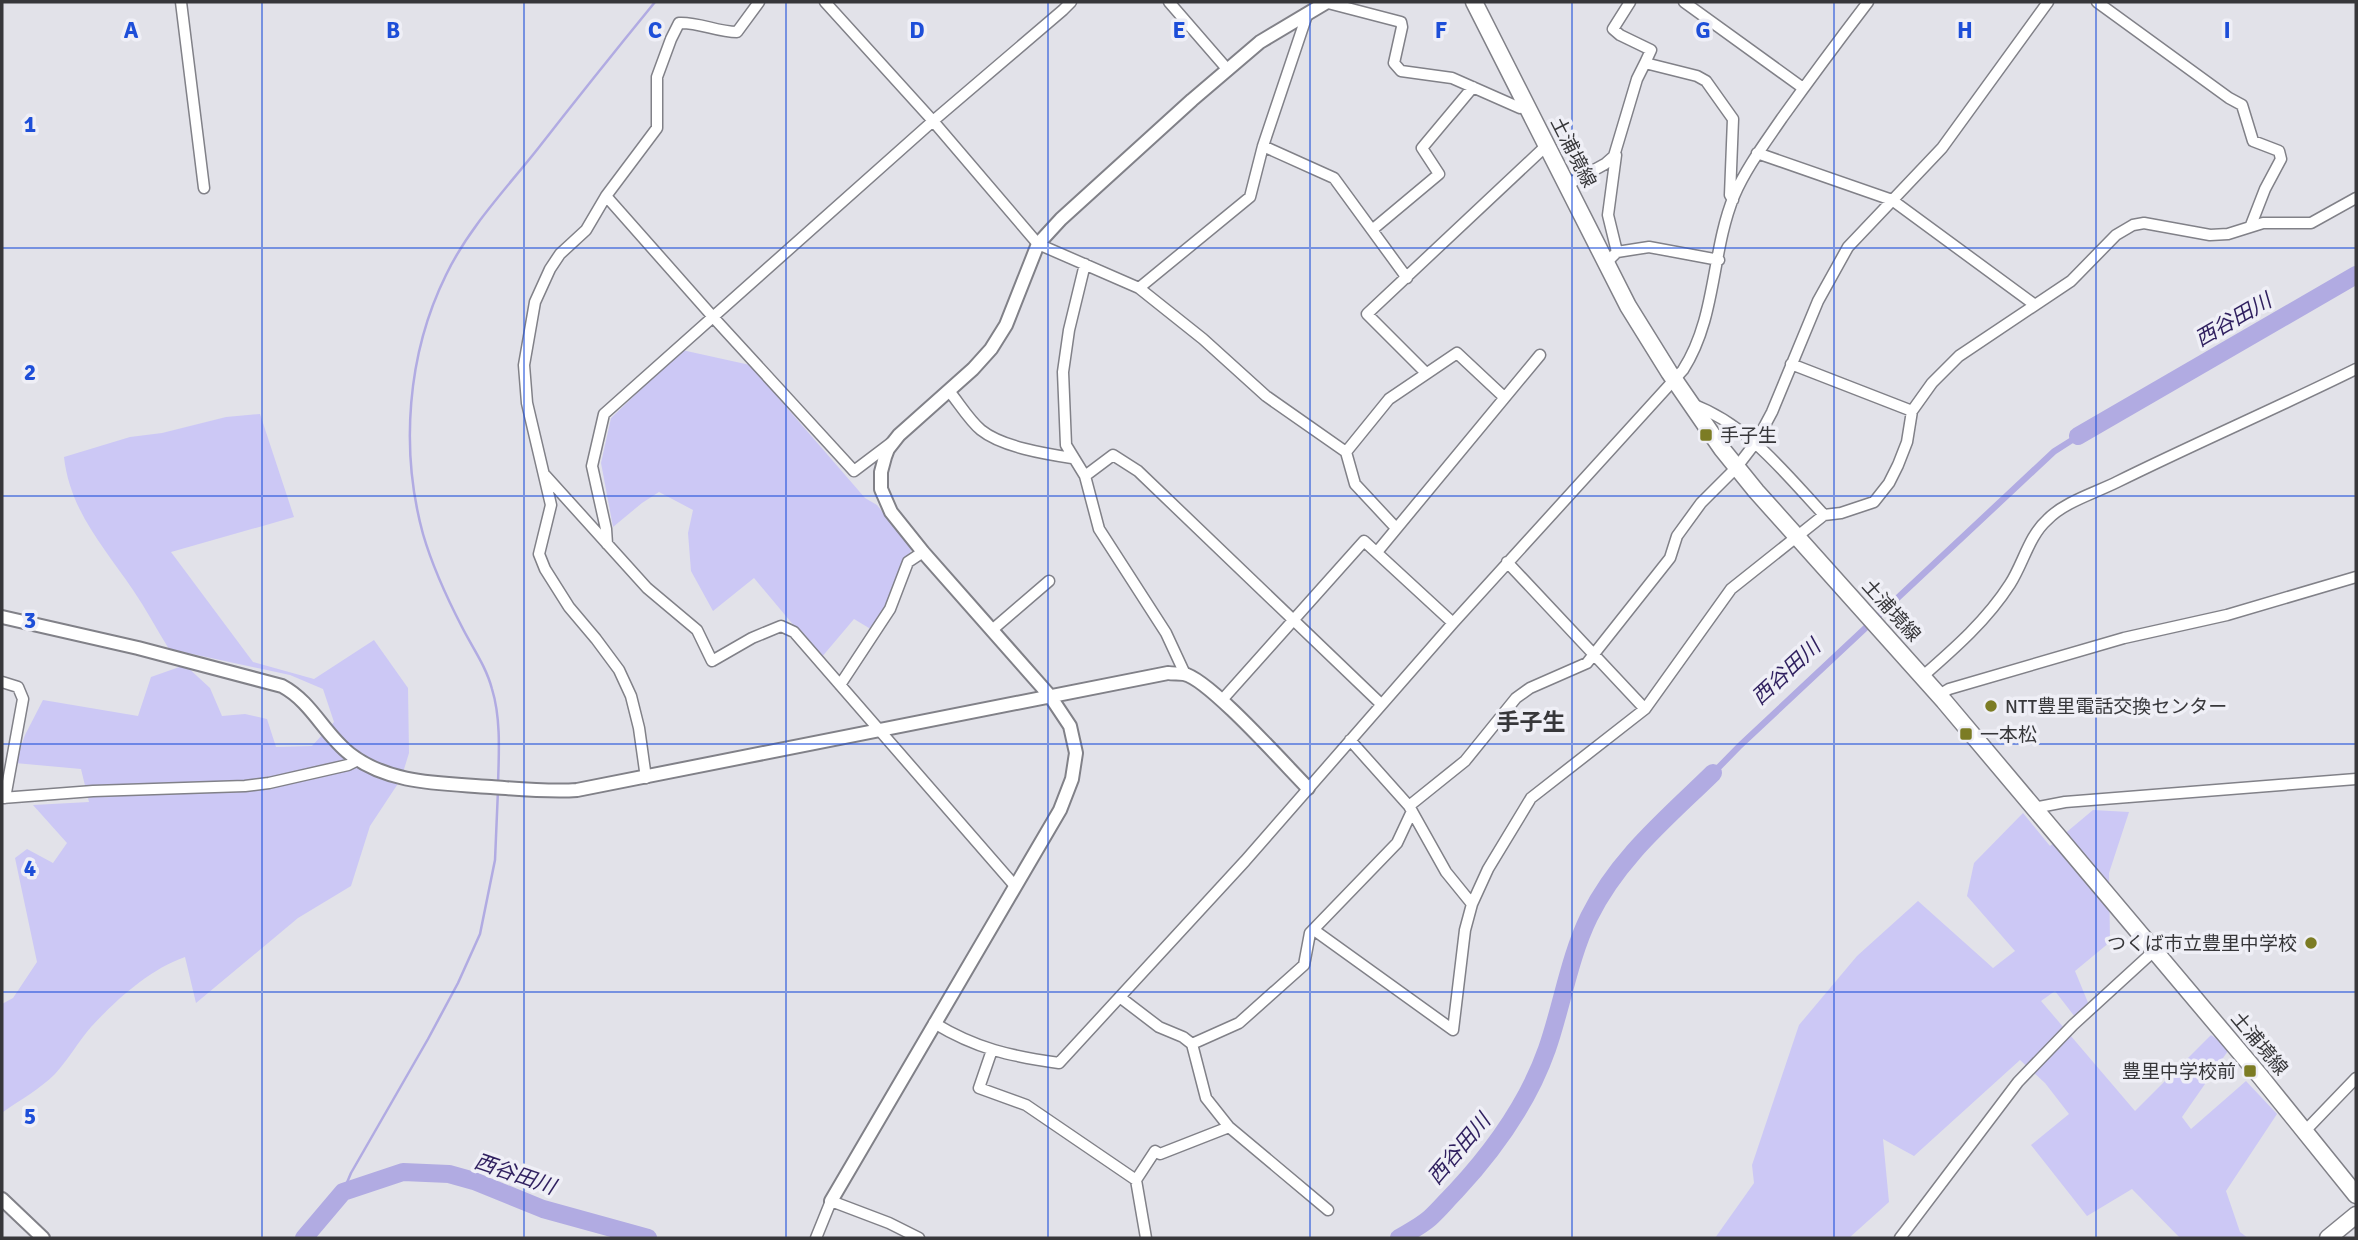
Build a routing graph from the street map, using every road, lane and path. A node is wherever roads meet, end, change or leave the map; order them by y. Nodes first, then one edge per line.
1 (181, 2) edge
2 (759, 2) edge
3 (825, 2) edge
4 (1070, 2) edge
5 (1169, 2) edge
6 (1326, 2) edge
7 (1474, 2) edge
8 (1630, 2) edge
9 (1684, 2) edge
10 (1868, 2) edge
11 (2048, 2) edge
12 (2097, 2) edge
13 (1307, 15) junction
14 (1644, 62) junction
15 (1228, 70) junction
16 (1473, 87) junction
17 (1803, 88) junction
18 (1527, 105) junction
19 (933, 121) junction
20 (1547, 145) junction
21 (1263, 146) junction
22 (1617, 151) junction
23 (1757, 153) junction
24 (1567, 185) junction
25 (204, 188) dead end
26 (607, 196) junction
27 (2356, 198) edge
28 (1733, 200) junction
29 (1892, 200) junction
30 (2251, 225) junction
31 (1372, 230) junction
32 (1038, 244) junction
33 (1612, 258) junction
34 (1719, 260) junction
35 (1085, 264) junction
36 (1407, 278) junction
37 (1139, 288) junction
38 (2035, 304) junction
39 (713, 317) junction
40 (1540, 355) dead end
41 (1791, 364) junction
42 (2356, 369) edge
43 (1426, 373) junction
44 (1674, 380) junction
45 (949, 391) junction
46 (1504, 397) junction
47 (1690, 403) junction
48 (1912, 411) junction
49 (892, 442) junction
50 (1756, 442) junction
51 (1346, 452) junction
52 (1072, 458) junction
53 (1736, 468) junction
54 (544, 475) junction
55 (1085, 476) junction
56 (1824, 515) junction
57 (1396, 528) junction
58 (1797, 537) junction
59 (607, 544) junction
60 (923, 552) junction
61 (1377, 552) junction
62 (1507, 562) junction
63 (2356, 577) edge
64 (1049, 581) dead end
65 (2, 617) edge
66 (1294, 619) junction
67 (1453, 622) junction
68 (992, 630) junction
69 (1594, 654) junction
70 (1185, 674) junction
71 (1923, 676) junction
72 (2, 682) edge
73 (840, 685) junction
74 (1939, 695) junction
75 (1050, 696) junction
76 (1222, 700) junction
77 (1381, 704) junction
78 (1645, 709) junction
79 (878, 730) junction
80 (1350, 740) junction
81 (358, 760) junction
82 (646, 778) junction
83 (2356, 779) edge
84 (1308, 788) junction
85 (3, 798) edge
86 (1411, 809) junction
87 (2035, 810) junction
88 (1015, 886) junction
89 (1472, 904) junction
90 (1314, 930) junction
91 (2155, 950) junction
92 (1121, 998) junction
93 (934, 1023) junction
94 (1192, 1044) junction
95 (992, 1050) junction
96 (2356, 1079) edge
97 (1229, 1127) junction
98 (2305, 1131) junction
99 (1136, 1180) junction
100 (2356, 1195) edge
101 (2, 1199) edge
102 (831, 1201) junction
103 (1328, 1210) dead end
104 (2356, 1215) edge
105 (43, 1238) edge
106 (816, 1238) edge
107 (919, 1238) edge
108 (1146, 1238) edge
109 (1900, 1238) edge
110 (2328, 1238) edge

1 - 25 street
2 - 26 street
3 - 19 street
4 - 19 street
5 - 15 street
6 - 13 street
6 - 16 street
7 - 18 main road, 土浦境線
8 - 14 street
9 - 17 street
10 - 17 street
11 - 29 street
12 - 30 street
13 - 15 street
13 - 21 street
14 - 22 street
14 - 28 street
15 - 32 street
16 - 18 street
16 - 31 street
17 - 23 street
18 - 20 main road, 土浦境線
19 - 32 street
19 - 39 street
20 - 24 main road, 土浦境線
20 - 36 street
21 - 31 street
21 - 37 street
22 - 24 street
22 - 33 street
23 - 28 street
23 - 29 street
24 - 33 main road, 土浦境線
26 - 39 street
26 - 54 street
27 - 30 street
28 - 34 street
29 - 38 street
29 - 41 street
30 - 38 street
31 - 36 street
32 - 35 street
32 - 45 street
33 - 34 street
33 - 44 main road, 土浦境線
34 - 44 street
35 - 37 street
35 - 52 street
36 - 43 street
37 - 51 street
38 - 48 street
39 - 49 street
39 - 59 street
40 - 46 street
41 - 48 street
41 - 50 street
42 - 71 street
43 - 46 street
43 - 51 street
44 - 47 main road, 土浦境線
44 - 62 street
45 - 49 street
45 - 52 street
46 - 57 street
47 - 50 street
47 - 53 main road, 土浦境線
48 - 56 street
49 - 60 street
50 - 53 street
50 - 56 street
51 - 57 street
52 - 55 street
53 - 58 main road, 土浦境線
53 - 69 street
54 - 59 street
54 - 82 street
55 - 66 street
55 - 70 street
56 - 58 street
57 - 61 street
58 - 71 main road, 土浦境線
58 - 78 street
59 - 73 street
60 - 68 street
60 - 73 street
61 - 66 street
61 - 67 street
62 - 67 street
62 - 69 street
63 - 74 street
64 - 68 street
65 - 81 street
66 - 76 street
66 - 77 street
67 - 77 street
68 - 75 street
69 - 78 street
69 - 86 street
70 - 75 street
70 - 76 street
71 - 74 main road, 土浦境線
72 - 85 street
73 - 79 street
74 - 87 main road, 土浦境線
75 - 79 street
75 - 88 street
76 - 84 street
77 - 80 street
78 - 89 street
79 - 82 street
79 - 88 street
80 - 84 street
80 - 86 street
81 - 82 street
81 - 85 street
83 - 87 street
84 - 92 street
86 - 89 street
86 - 90 street
87 - 91 main road, 土浦境線
88 - 93 street
89 - 90 street
90 - 94 street
91 - 98 main road, 土浦境線
91 - 109 street
92 - 94 street
92 - 95 street
93 - 95 street
93 - 102 street
94 - 97 street
95 - 99 street
96 - 98 street
97 - 99 street
97 - 103 street
98 - 100 main road, 土浦境線
99 - 108 street
101 - 105 street
102 - 106 street
102 - 107 street
104 - 110 main road

